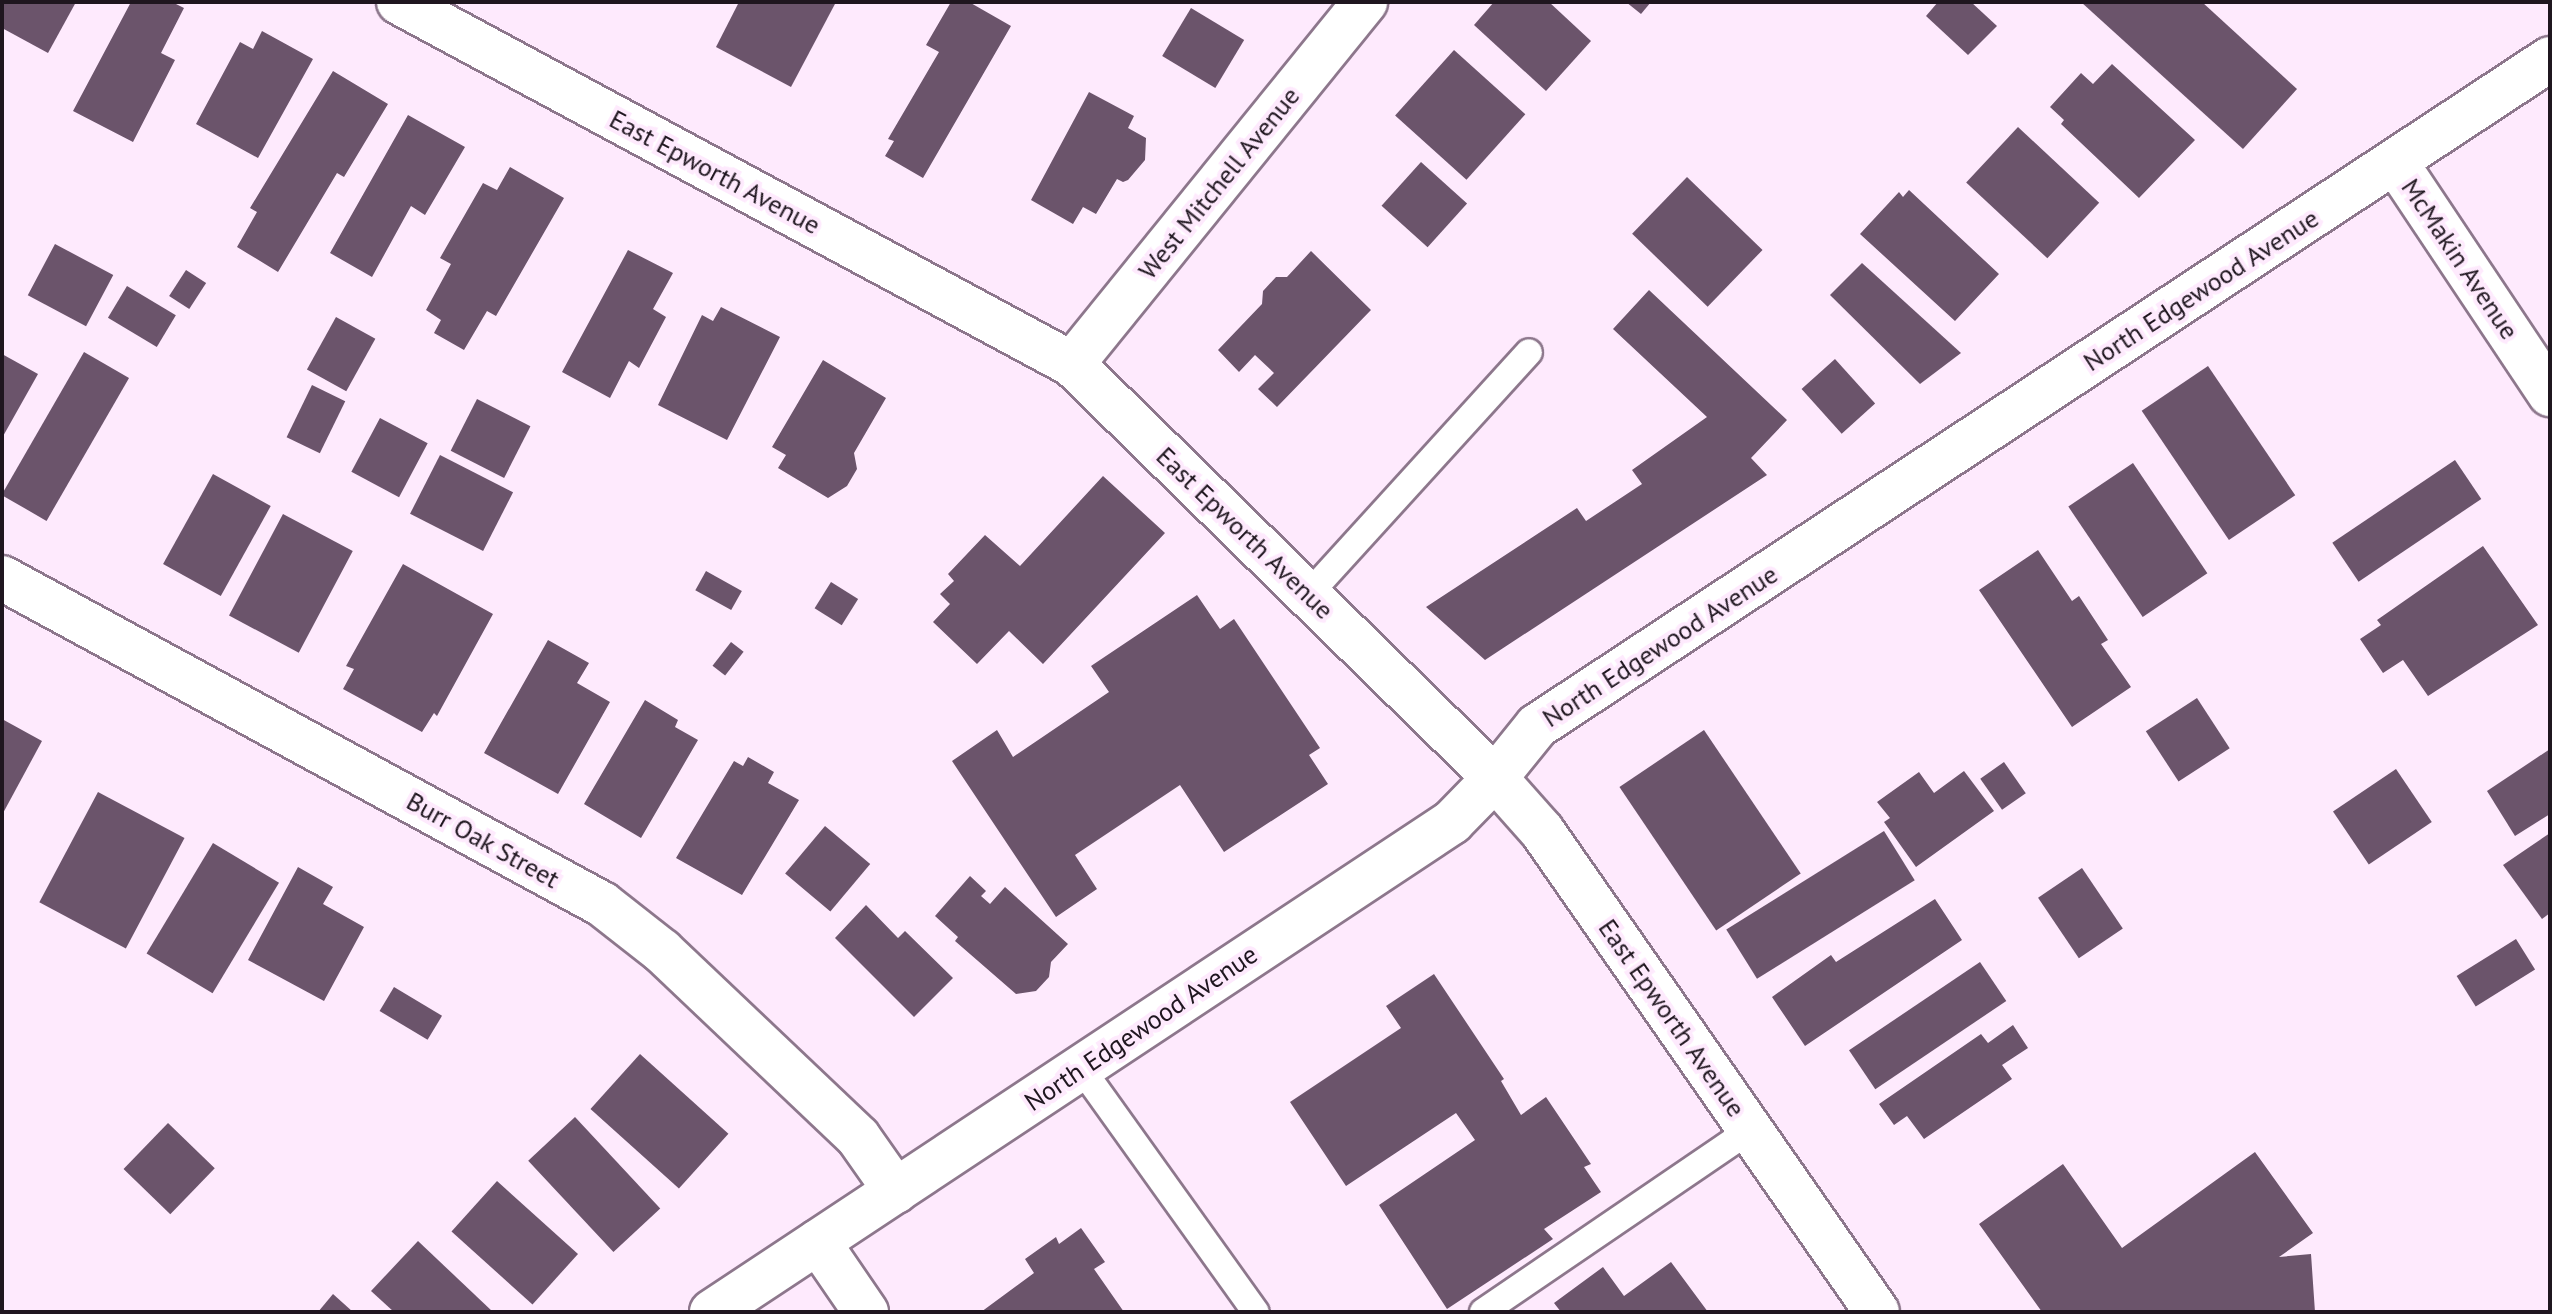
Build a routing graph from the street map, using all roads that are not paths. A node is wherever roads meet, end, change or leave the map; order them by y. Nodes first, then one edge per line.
1 (399, 2) edge
2 (1365, 2) edge
3 (2550, 59) edge
4 (2396, 163) junction
5 (1529, 352) dead end
6 (1072, 364) junction
7 (2550, 394) edge
8 (2, 578) edge
9 (1308, 595) junction
10 (1495, 778) junction
11 (1081, 1068) junction
12 (1750, 1130) junction
13 (896, 1191) junction
14 (818, 1242) junction
15 (712, 1312) edge
16 (866, 1312) edge
17 (1256, 1312) edge
18 (1483, 1312) edge
19 (1877, 1312) edge

1 - 6 street, East Epworth Avenue
2 - 6 street, West Mitchell Avenue
3 - 4 street, North Edgewood Avenue
4 - 7 street, McMakin Avenue
4 - 10 street, North Edgewood Avenue
5 - 9 lane
6 - 9 street, East Epworth Avenue
8 - 13 street, Burr Oak Street
9 - 10 street, East Epworth Avenue
10 - 11 street, North Edgewood Avenue
10 - 12 street, East Epworth Avenue
11 - 13 street, North Edgewood Avenue
11 - 17 lane
12 - 18 lane
12 - 19 street, East Epworth Avenue
13 - 14 street, North Edgewood Avenue
14 - 15 street, North Edgewood Avenue
14 - 16 street

